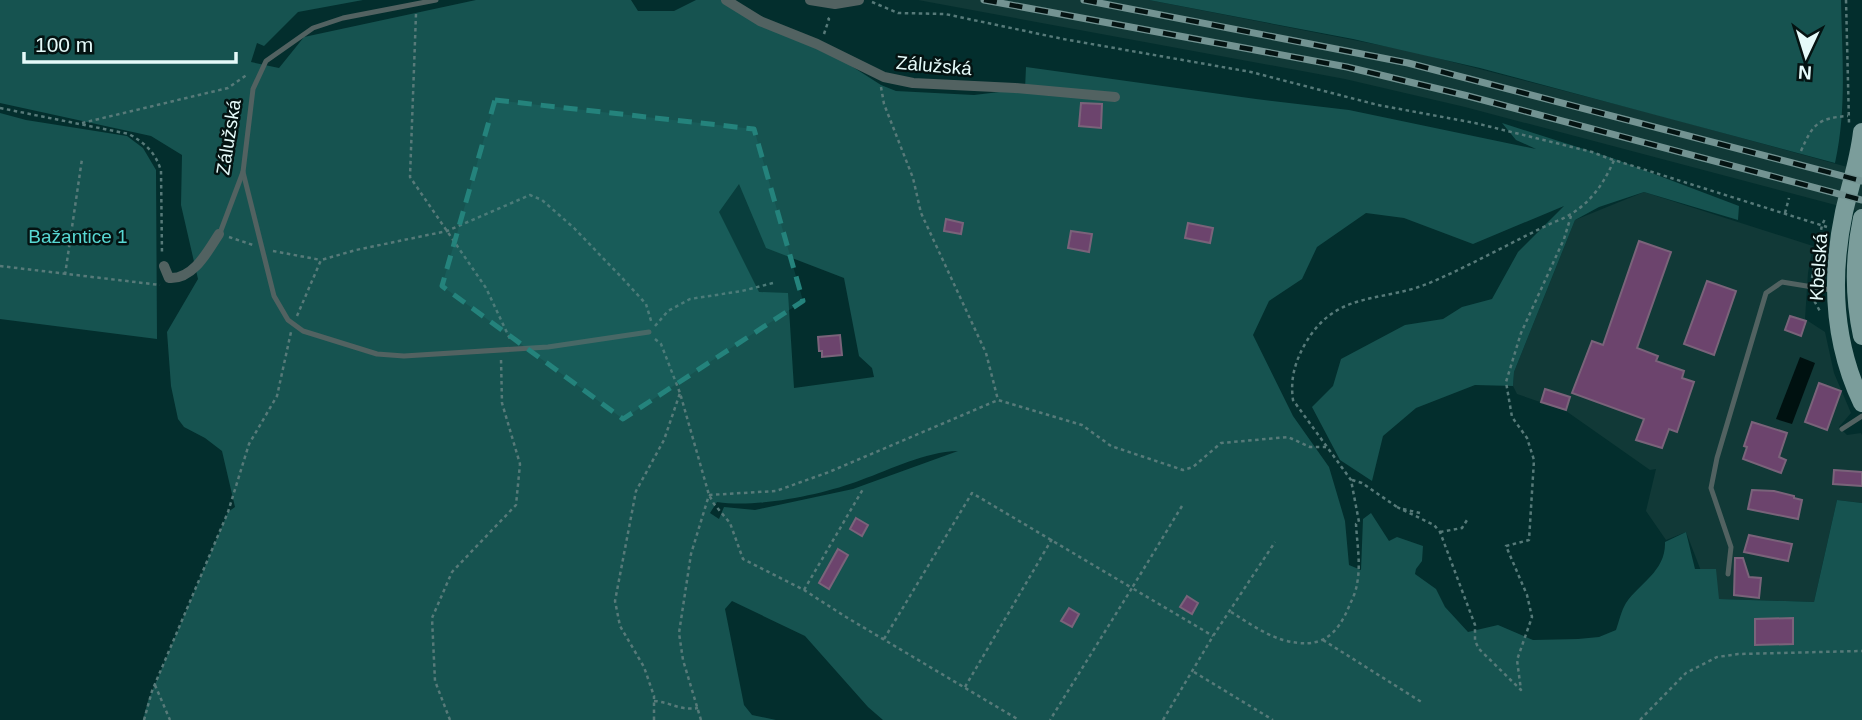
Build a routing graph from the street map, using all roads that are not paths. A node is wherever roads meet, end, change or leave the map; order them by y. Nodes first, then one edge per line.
1 (436, 0) edge
2 (726, 0) edge
3 (810, 0) edge
4 (859, 0) edge
5 (1115, 97) dead end
6 (1862, 132) edge
7 (243, 172) junction
8 (1862, 218) edge
9 (219, 234) joint
10 (164, 266) road end
11 (1834, 290) junction
12 (651, 330) road end
13 (1862, 336) edge
14 (1862, 403) edge
15 (1862, 416) edge
16 (1842, 429) dead end
17 (1728, 574) dead end

1 - 7 lane, Zálužská
2 - 5 street, Zálužská
3 - 4 street
6 - 11 main road, Kbelská
7 - 9 lane, Zálužská
7 - 12 lane
8 - 13 main road, Kbelská
9 - 10 street, Zálužská
11 - 14 main road, Kbelská
11 - 17 lane
15 - 16 lane

